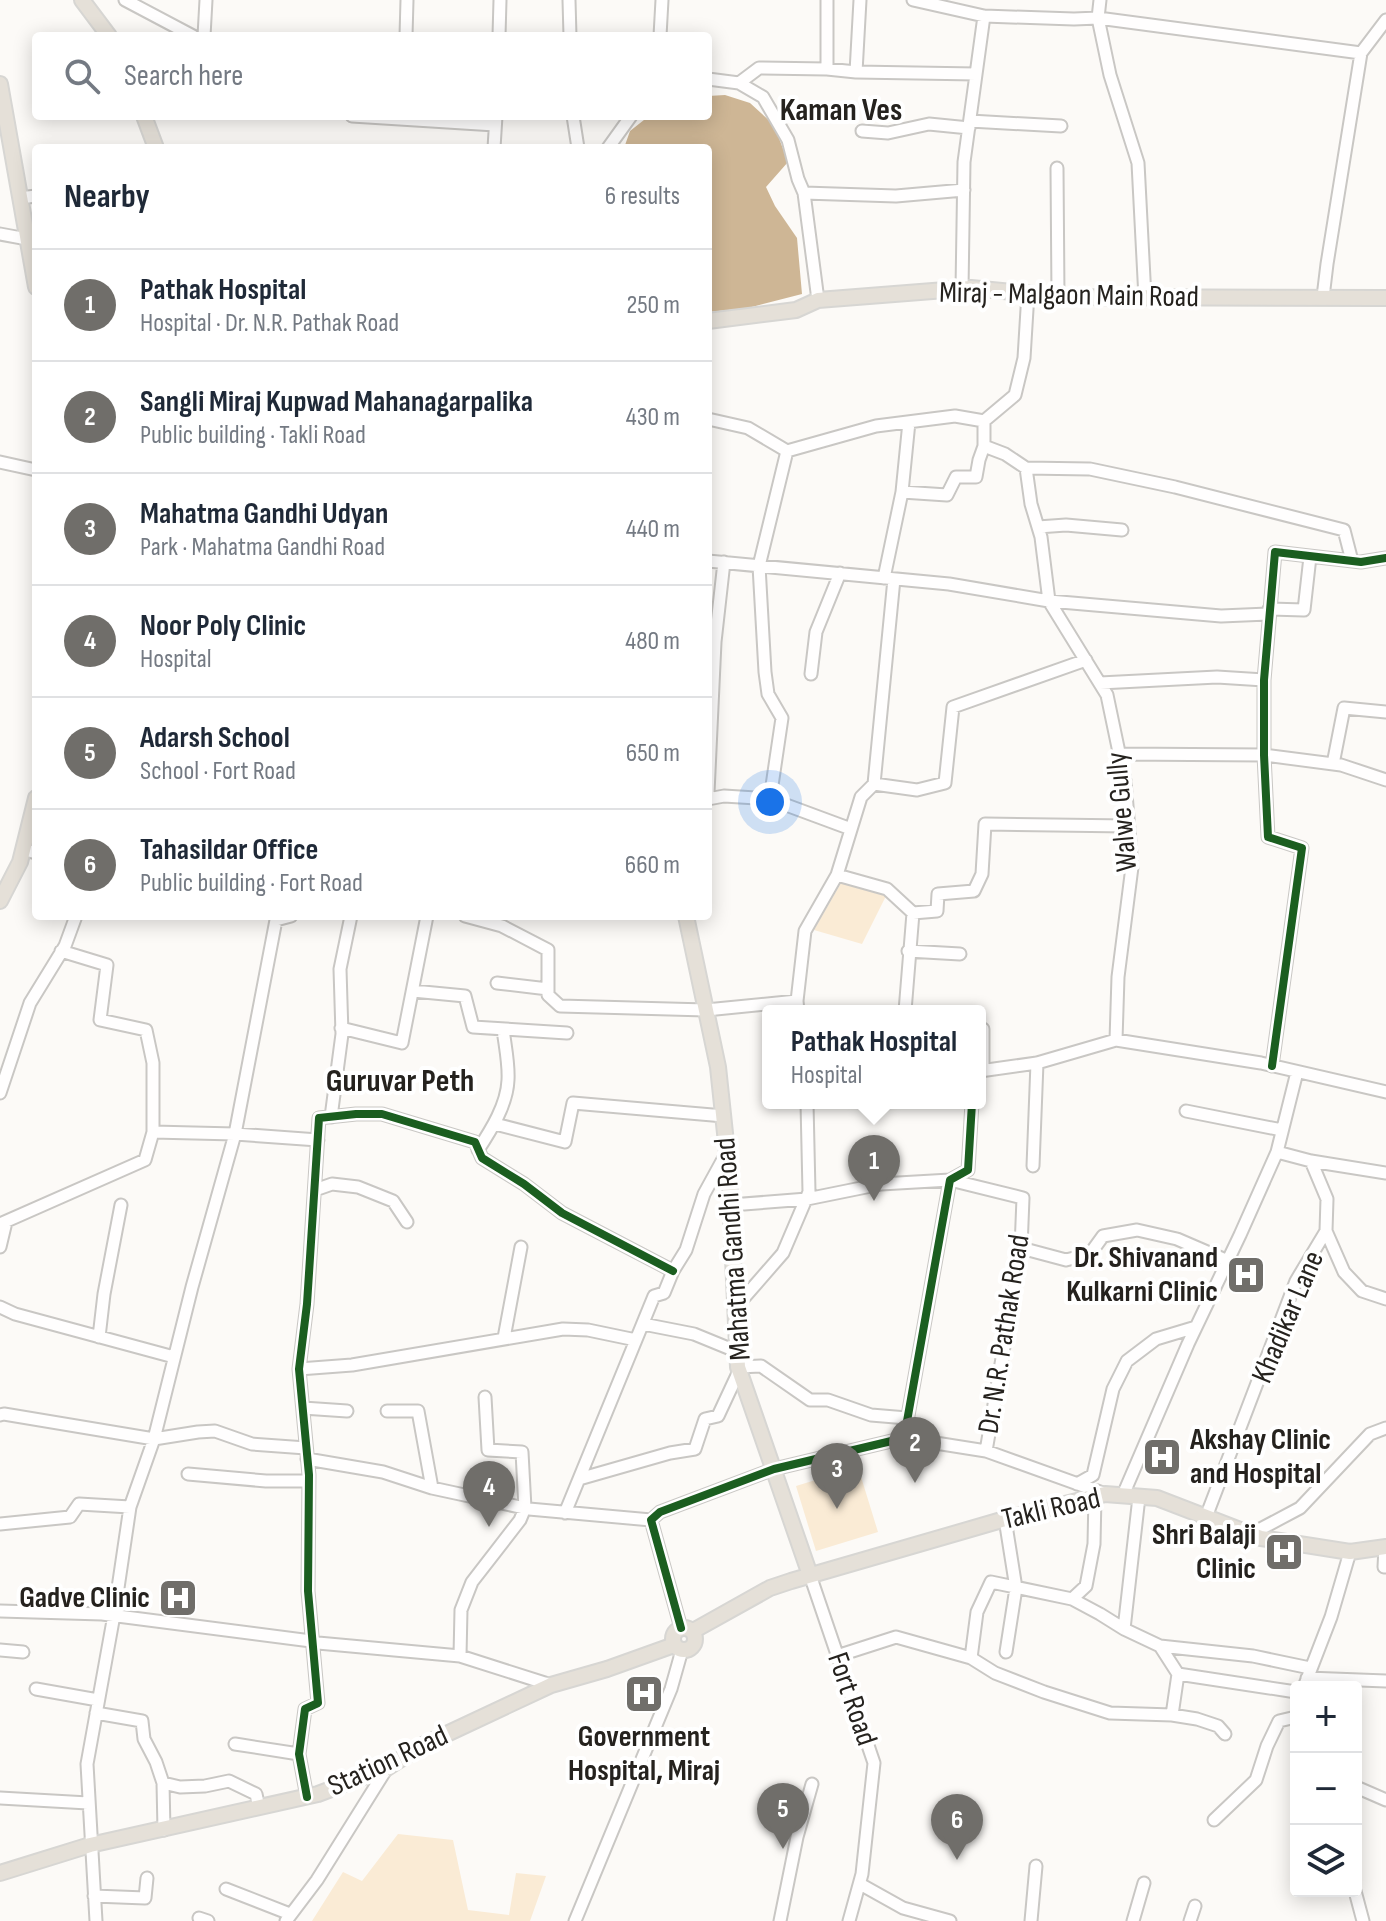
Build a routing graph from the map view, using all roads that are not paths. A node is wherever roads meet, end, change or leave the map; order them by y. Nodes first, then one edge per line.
1 (82, 0) edge
2 (125, 0) edge
3 (206, 0) edge
4 (407, 0) edge
5 (500, 0) edge
6 (569, 0) edge
7 (662, 0) edge
8 (827, 0) edge
9 (860, 0) edge
10 (913, 0) edge
11 (1100, 0) edge
12 (946, 4) edge
13 (984, 16) junction
14 (1098, 18) junction
15 (1386, 20) edge
16 (106, 32) edge
17 (185, 32) edge
18 (204, 32) edge
19 (406, 32) edge
20 (499, 32) edge
21 (570, 32) edge
22 (660, 32) edge
23 (1361, 53) junction
24 (827, 69) junction
25 (856, 72) junction
26 (976, 74) junction
27 (712, 80) edge
28 (739, 83) junction
29 (0, 84) edge
30 (146, 120) edge
31 (495, 120) edge
32 (574, 120) edge
33 (628, 120) edge
34 (969, 124) junction
35 (1061, 126) dead end
36 (862, 131) dead end
37 (154, 144) edge
38 (494, 144) edge
39 (577, 144) edge
40 (611, 144) edge
41 (7, 164) edge
42 (1057, 168) dead end
43 (964, 190) junction
44 (804, 193) junction
45 (32, 196) edge
46 (20, 198) junction
47 (0, 234) edge
48 (27, 239) junction
49 (32, 266) edge
50 (962, 289) junction
51 (1028, 293) junction
52 (1058, 296) junction
53 (1323, 297) junction
54 (1145, 298) junction
55 (1386, 298) edge
56 (818, 300) junction
57 (712, 321) edge
58 (712, 420) edge
59 (984, 421) junction
60 (909, 422) junction
61 (984, 446) junction
62 (787, 451) junction
63 (0, 462) edge
64 (1026, 468) junction
65 (32, 469) edge
66 (902, 492) junction
67 (1038, 527) junction
68 (1122, 530) dead end
69 (1310, 557) junction
70 (1386, 558) edge
71 (712, 561) edge
72 (1352, 561) junction
73 (724, 562) junction
74 (759, 566) junction
75 (840, 573) junction
76 (889, 578) junction
77 (1049, 601) junction
78 (1268, 612) junction
79 (1086, 660) junction
80 (811, 674) dead end
81 (1264, 680) junction
82 (1100, 683) junction
83 (712, 708) edge
84 (1386, 712) edge
85 (1119, 754) junction
86 (1264, 755) junction
87 (1333, 764) junction
88 (1386, 780) edge
89 (874, 784) junction
90 (712, 796) edge
91 (770, 799) junction
92 (1128, 826) junction
93 (851, 829) junction
94 (30, 851) edge
95 (837, 875) junction
96 (0, 901) edge
97 (913, 913) junction
98 (74, 920) edge
99 (276, 920) edge
100 (350, 920) edge
101 (426, 920) edge
102 (480, 920) edge
103 (687, 920) edge
104 (61, 951) junction
105 (908, 951) junction
106 (960, 954) dead end
107 (497, 983) dead end
108 (548, 989) junction
109 (413, 991) junction
110 (798, 1005) edge
111 (905, 1005) edge
112 (762, 1008) edge
113 (706, 1010) junction
114 (341, 1028) junction
115 (503, 1029) junction
116 (567, 1033) dead end
117 (1116, 1040) junction
118 (1037, 1063) junction
119 (1272, 1066) junction
120 (986, 1070) edge
121 (1297, 1072) junction
122 (1386, 1092) edge
123 (0, 1093) edge
124 (807, 1109) edge
125 (972, 1109) edge
126 (1186, 1111) dead end
127 (724, 1116) junction
128 (331, 1117) junction
129 (495, 1124) junction
130 (1282, 1130) junction
131 (153, 1132) junction
132 (235, 1134) junction
133 (318, 1140) junction
134 (478, 1150) junction
135 (727, 1151) junction
136 (1277, 1152) junction
137 (1311, 1161) junction
138 (1033, 1166) dead end
139 (1386, 1173) edge
140 (950, 1180) junction
141 (315, 1190) junction
142 (807, 1199) junction
143 (121, 1205) dead end
144 (731, 1205) junction
145 (407, 1222) dead end
146 (3, 1223) edge
147 (1326, 1231) junction
148 (0, 1247) edge
149 (521, 1247) dead end
150 (1021, 1248) junction
151 (1228, 1261) junction
152 (673, 1271) junction
153 (1386, 1299) edge
154 (0, 1307) edge
155 (735, 1308) junction
156 (643, 1324) junction
157 (1196, 1327) junction
158 (99, 1337) junction
159 (504, 1338) junction
160 (636, 1340) junction
161 (174, 1357) junction
162 (738, 1363) junction
163 (299, 1369) junction
164 (485, 1397) dead end
165 (303, 1408) junction
166 (347, 1411) dead end
167 (387, 1411) dead end
168 (0, 1415) edge
169 (907, 1418) junction
170 (1386, 1428) edge
171 (904, 1438) junction
172 (154, 1439) junction
173 (986, 1451) junction
174 (307, 1454) junction
175 (774, 1469) junction
176 (188, 1474) dead end
177 (579, 1479) junction
178 (309, 1481) junction
179 (1077, 1484) junction
180 (432, 1488) junction
181 (1100, 1495) junction
182 (1123, 1495) junction
183 (1139, 1497) junction
184 (130, 1507) junction
185 (525, 1508) junction
186 (565, 1513) junction
187 (1206, 1517) junction
188 (1005, 1519) junction
189 (651, 1520) junction
190 (0, 1524) edge
191 (1251, 1534) junction
192 (1385, 1547) edge
193 (1350, 1552) junction
194 (1386, 1567) edge
195 (810, 1575) junction
196 (1016, 1588) junction
197 (1072, 1599) junction
198 (0, 1611) edge
199 (114, 1615) junction
200 (1124, 1629) junction
201 (687, 1630) junction
202 (311, 1641) junction
203 (1160, 1646) junction
204 (678, 1647) junction
205 (0, 1650) edge
206 (23, 1652) dead end
207 (1006, 1652) dead end
208 (460, 1656) junction
209 (837, 1656) junction
210 (971, 1658) junction
211 (1178, 1674) junction
212 (1307, 1678) edge
213 (1386, 1681) edge
214 (551, 1685) junction
215 (36, 1689) dead end
216 (1290, 1691) edge
217 (98, 1700) junction
218 (96, 1713) junction
219 (1172, 1715) junction
220 (1290, 1718) edge
221 (1225, 1734) dead end
222 (235, 1744) dead end
223 (299, 1754) junction
224 (387, 1768) junction
225 (163, 1783) junction
226 (812, 1784) dead end
227 (1362, 1790) edge
228 (307, 1797) junction
229 (0, 1798) edge
230 (1386, 1800) edge
231 (88, 1803) junction
232 (259, 1808) junction
233 (1214, 1820) dead end
234 (164, 1830) junction
235 (90, 1845) junction
236 (1036, 1866) dead end
237 (0, 1873) edge
238 (147, 1878) dead end
239 (1144, 1883) dead end
240 (860, 1884) junction
241 (226, 1889) dead end
242 (94, 1896) junction
243 (1357, 1897) edge
244 (1195, 1906) dead end
245 (288, 1918) edge
246 (96, 1921) edge
247 (575, 1921) edge
248 (780, 1921) edge
249 (849, 1921) edge
250 (950, 1921) edge
251 (1031, 1921) edge
252 (1133, 1921) edge
253 (1190, 1921) edge
254 (1363, 1921) edge

1 - 16 main road
2 - 17 street
3 - 18 street
4 - 19 street
5 - 20 street
6 - 21 street
7 - 22 street
8 - 24 street
9 - 25 street
10 - 12 street
11 - 14 street
12 - 13 street
13 - 14 street
13 - 26 street
14 - 23 street
14 - 54 street
15 - 23 street
23 - 53 street
24 - 25 street
24 - 28 street
25 - 26 street
26 - 34 street
27 - 28 street
28 - 44 street
29 - 41 main road
30 - 37 main road
31 - 38 street
32 - 39 street
33 - 40 street
34 - 35 street
34 - 36 street
34 - 43 street
41 - 46 main road
42 - 52 street
43 - 44 street
43 - 50 street
44 - 56 street
45 - 46 street
46 - 48 main road
47 - 48 street
48 - 49 main road
50 - 51 main road, Miraj - Malgaon Main Road
50 - 56 main road, Miraj - Malgaon Main Road
51 - 52 main road, Miraj - Malgaon Main Road
51 - 59 street
52 - 54 main road, Miraj - Malgaon Main Road
53 - 54 main road, Miraj - Malgaon Main Road
53 - 55 main road, Miraj - Malgaon Main Road
56 - 57 main road, Miraj - Malgaon Main Road
58 - 62 street
59 - 60 street
59 - 61 street
60 - 62 street
60 - 66 street
61 - 64 street
61 - 66 street
62 - 74 street
63 - 65 street
64 - 67 street
64 - 72 street
66 - 76 street
67 - 68 street
67 - 77 street
69 - 72 street
69 - 78 street
69 - 78 street
70 - 72 street
71 - 73 street
73 - 74 street
73 - 83 street
74 - 75 street
74 - 91 street
75 - 76 street
75 - 80 street
76 - 77 street
76 - 89 street
77 - 78 street
77 - 79 street, Walwe Gully
78 - 81 street
79 - 82 street, Walwe Gully
79 - 89 street
81 - 82 street
81 - 86 street
82 - 85 street, Walwe Gully
84 - 87 street
85 - 86 street
85 - 92 street, Walwe Gully
86 - 87 street
86 - 119 street
87 - 88 street
89 - 93 street
90 - 91 street
91 - 93 street
92 - 97 street
92 - 117 street, Walwe Gully
93 - 95 street
94 - 96 main road
95 - 97 street
95 - 110 street
97 - 105 street
98 - 104 street
99 - 132 street
100 - 114 street
101 - 109 street
102 - 108 street
103 - 113 main road, Mahatma Gandhi Road
104 - 123 street
104 - 131 street
105 - 106 street
105 - 111 street
107 - 108 street
108 - 113 street
109 - 114 street
109 - 115 street
112 - 113 street
113 - 127 main road, Mahatma Gandhi Road
114 - 128 street
115 - 116 street
115 - 129 street
117 - 118 street
117 - 119 street
118 - 120 street
118 - 138 street
119 - 121 street
121 - 122 street
121 - 130 street
124 - 142 street
125 - 140 street
126 - 130 street
127 - 129 street
127 - 135 main road, Mahatma Gandhi Road
128 - 133 street
128 - 134 street
129 - 134 street
130 - 136 street
131 - 132 street
131 - 146 street
132 - 133 street
132 - 161 street
133 - 141 street
134 - 152 street
135 - 144 main road, Mahatma Gandhi Road
135 - 152 street
136 - 137 street
136 - 151 street
137 - 139 street
137 - 147 street, Khadikar Lane
140 - 142 street, Dr. N.R. Pathak Road
140 - 150 street, Dr. N.R. Pathak Road
140 - 169 street
141 - 145 street
141 - 163 street
142 - 144 street, Dr. N.R. Pathak Road
142 - 155 street
143 - 158 street
144 - 155 main road, Mahatma Gandhi Road
146 - 148 street
147 - 153 street
147 - 187 street, Khadikar Lane
149 - 159 street
150 - 151 street
150 - 173 street, Dr. N.R. Pathak Road
151 - 157 street
152 - 156 street
154 - 158 street
155 - 162 main road, Mahatma Gandhi Road
156 - 160 street
156 - 162 street
157 - 179 street
157 - 182 street
158 - 161 street
159 - 160 street
159 - 163 street
160 - 177 street
161 - 172 street
162 - 169 street
162 - 175 main road, Mahatma Gandhi Road
162 - 177 street
163 - 165 street
164 - 185 street
165 - 166 street
165 - 174 street
167 - 180 street
168 - 172 street
169 - 171 street
170 - 191 street
171 - 173 street
171 - 175 street
172 - 174 street
172 - 184 street
173 - 179 street
174 - 178 street
174 - 180 street
175 - 189 street
175 - 195 main road, Mahatma Gandhi Road
176 - 178 street
177 - 186 street
178 - 202 street
179 - 181 street
180 - 185 street
181 - 182 main road, Takli Road
181 - 188 main road, Takli Road
181 - 197 street
182 - 183 main road, Takli Road
183 - 187 main road, Takli Road
183 - 200 street
184 - 190 street
184 - 199 street
185 - 186 street
185 - 208 street
186 - 189 street
187 - 191 main road, Takli Road
188 - 195 main road, Takli Road
188 - 196 street
189 - 201 street
191 - 193 main road, Takli Road
192 - 193 main road, Takli Road
192 - 194 street
193 - 212 street
195 - 201 main road, Takli Road
195 - 209 street, Fort Road
196 - 197 street
196 - 207 street
196 - 210 street
197 - 200 street
198 - 199 street
199 - 202 street
199 - 217 street
200 - 203 street
201 - 204 main road
202 - 208 street
202 - 223 street
203 - 211 street
203 - 212 street
204 - 214 main road, Station Road
204 - 247 street
205 - 206 street
208 - 214 street
209 - 210 street
209 - 240 street, Fort Road
210 - 219 street
211 - 216 street
211 - 219 street
212 - 213 street
214 - 224 main road, Station Road
215 - 217 street
217 - 218 street
218 - 225 street
218 - 231 street
219 - 221 street
220 - 233 street
222 - 223 street
223 - 228 street
224 - 228 main road, Station Road
224 - 245 street
225 - 232 street
225 - 234 street
226 - 248 street
227 - 230 street
228 - 232 main road, Station Road
229 - 231 street
231 - 235 street
232 - 234 main road, Station Road
234 - 235 main road, Station Road
235 - 237 main road, Station Road
235 - 242 street
236 - 251 street
238 - 242 street
239 - 252 street
240 - 249 street, Fort Road
240 - 250 street
241 - 245 street
242 - 246 street
243 - 254 street
244 - 253 street

